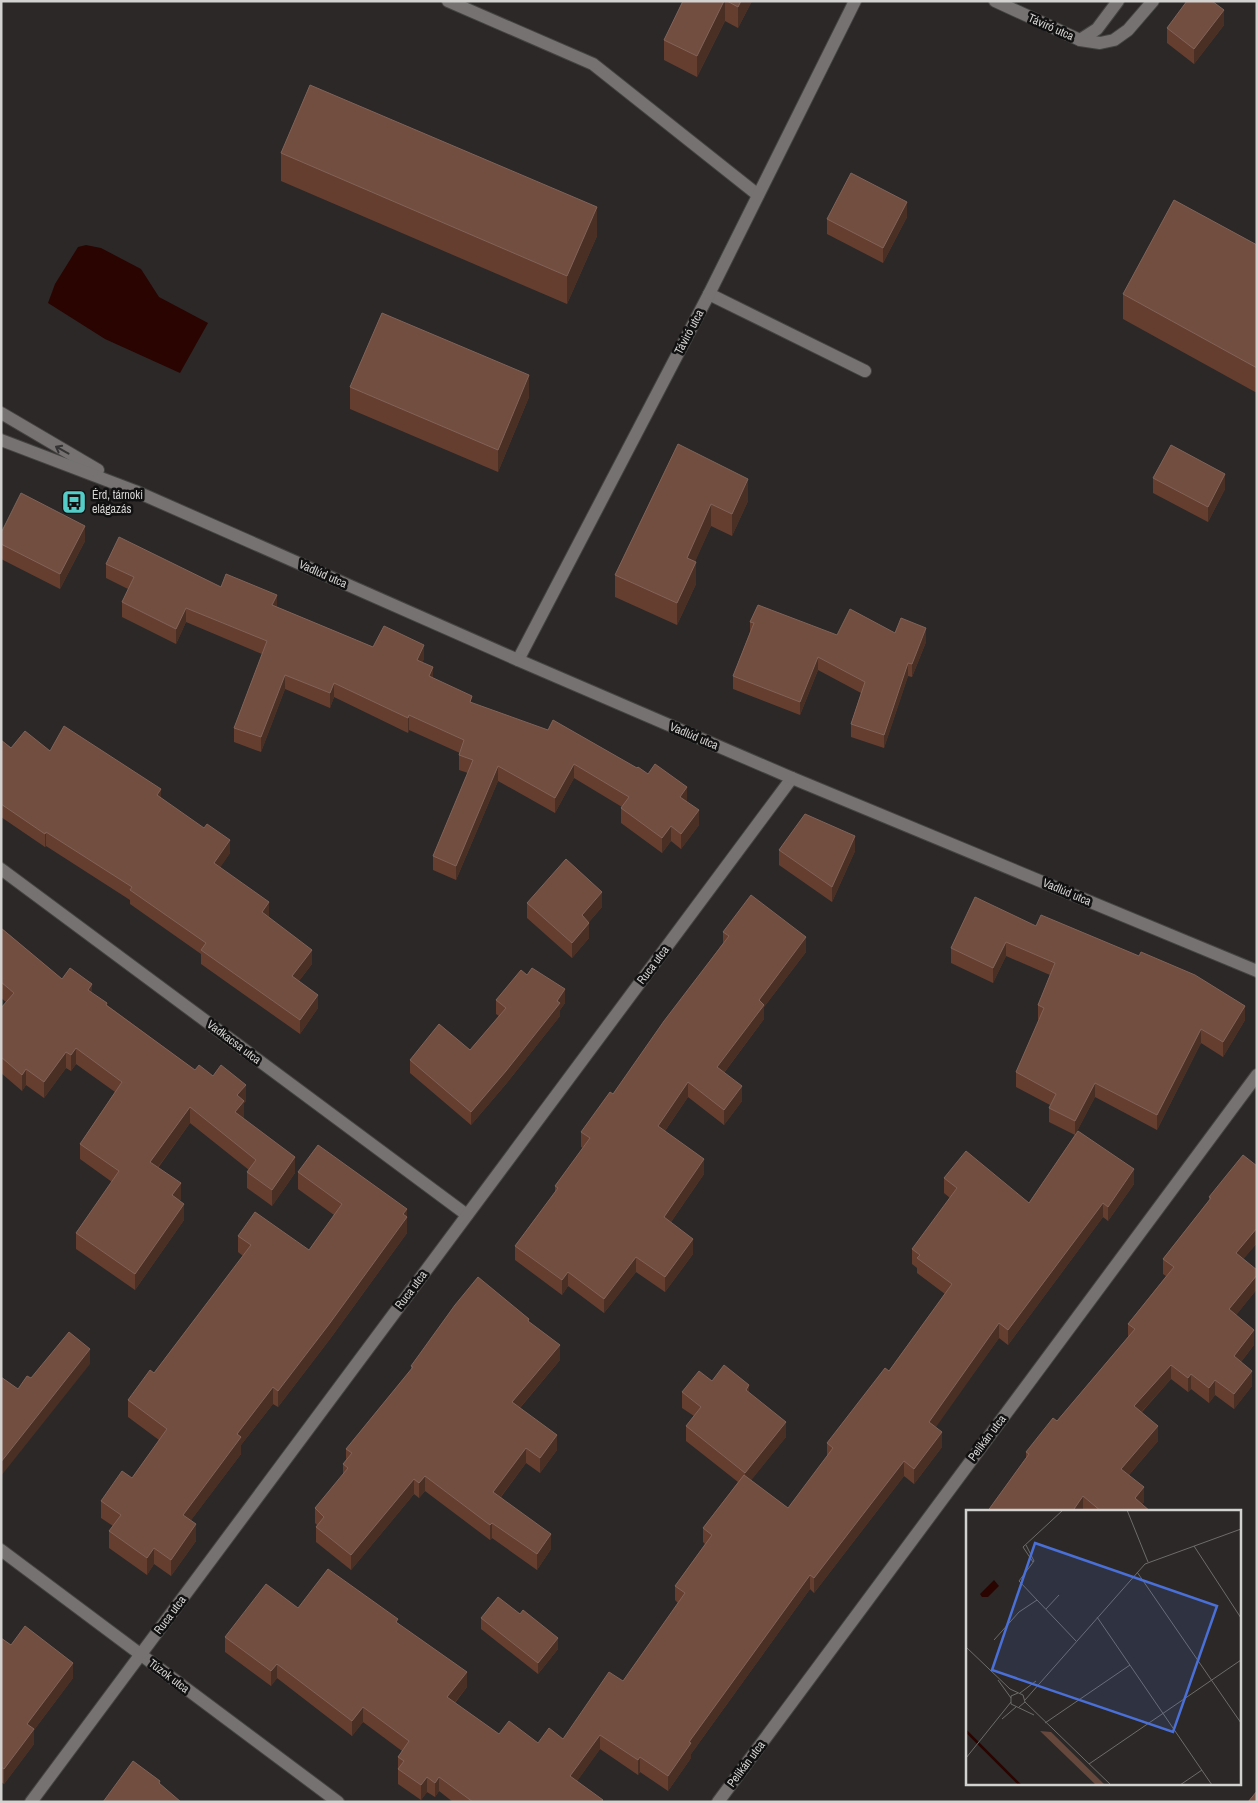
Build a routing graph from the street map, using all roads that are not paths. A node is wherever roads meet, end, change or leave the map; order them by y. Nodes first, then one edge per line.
1 (448, 1) edge
2 (855, 1) edge
3 (995, 1) edge
4 (1118, 1) edge
5 (1153, 1) edge
6 (1080, 40) junction
7 (758, 195) junction
8 (709, 294) junction
9 (866, 371) dead end
10 (1, 414) edge
11 (1, 440) edge
12 (135, 490) junction
13 (518, 660) junction
14 (792, 778) junction
15 (1, 870) edge
16 (1257, 971) edge
17 (1257, 1074) edge
18 (467, 1215) junction
19 (1, 1550) edge
20 (141, 1654) junction
21 (32, 1802) edge
22 (338, 1802) edge
23 (718, 1802) edge

1 - 7 street
2 - 7 street, Táviró utca
3 - 6 street, Táviró utca
4 - 6 street
5 - 6 street, Táviró utca
7 - 8 street, Táviró utca
8 - 9 street
8 - 13 street, Táviró utca
12 -> 10 street, Vadlúd utca
11 - 12 street, Vadlúd utca
12 - 13 street, Vadlúd utca
13 - 14 street, Vadlúd utca
14 - 16 street, Vadlúd utca
14 - 18 street, Ruca utca
15 - 18 street, Vadkacsa utca
17 - 23 street, Pelikán utca
18 - 20 street, Ruca utca
19 - 20 street, Túzok utca
20 - 21 street, Ruca utca
20 - 22 street, Túzok utca

